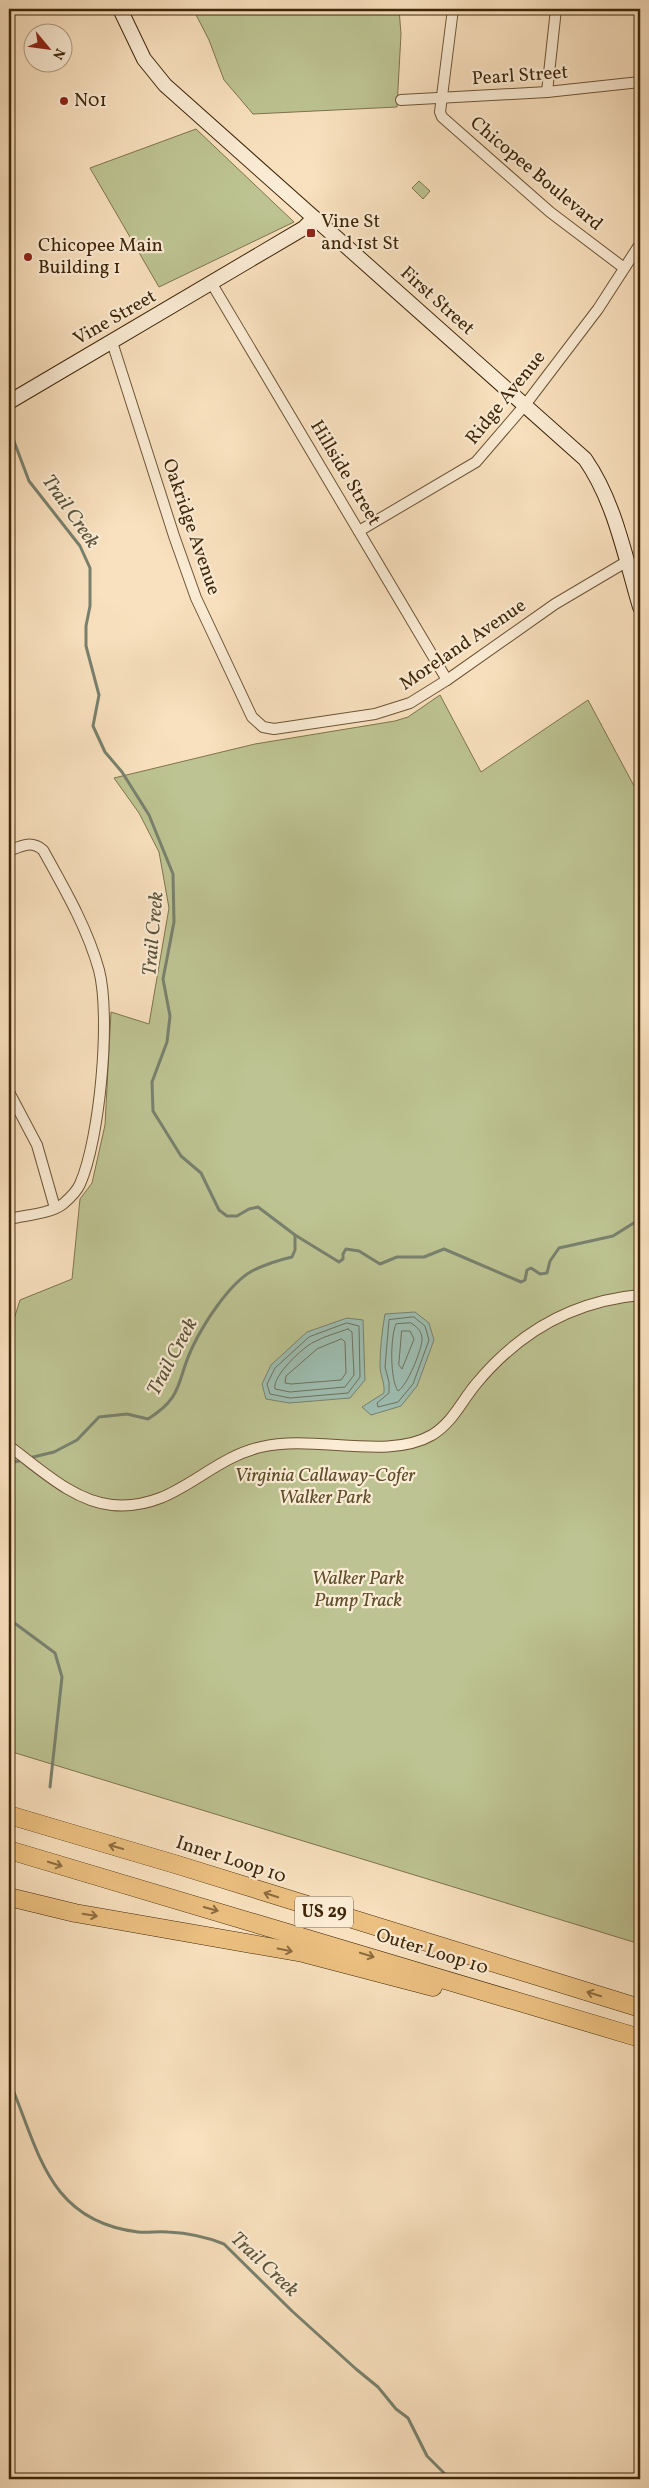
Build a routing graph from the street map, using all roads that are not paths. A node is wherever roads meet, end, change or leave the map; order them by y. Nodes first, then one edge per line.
1 (120, 9) edge
2 (453, 9) edge
3 (556, 9) edge
4 (640, 82) edge
5 (547, 92) junction
6 (442, 99) junction
7 (401, 100) dead end
8 (314, 218) junction
9 (640, 244) edge
10 (624, 268) junction
11 (212, 284) junction
12 (112, 342) junction
13 (9, 402) edge
14 (525, 405) junction
15 (359, 531) junction
16 (626, 562) junction
17 (640, 607) edge
18 (448, 680) junction
19 (252, 717) joint
20 (9, 851) edge
21 (9, 1092) edge
22 (55, 1208) junction
23 (9, 1218) edge
24 (640, 1295) edge
25 (9, 1446) edge
26 (9, 1815) edge
27 (9, 1850) edge
28 (9, 1897) edge
29 (640, 2008) edge
30 (606, 2027) junction
31 (640, 2038) edge

1 - 8 street, First Street
2 - 6 street, Chicopee Boulevard
3 - 5 street
4 - 5 street, Pearl Street
5 - 6 street, Pearl Street
6 - 7 street, Pearl Street
6 - 10 street, Chicopee Boulevard
8 - 11 street, Vine Street
8 - 14 street, First Street
9 - 10 street, Ridge Avenue
10 - 14 street, Ridge Avenue
11 - 12 street, Vine Street
11 - 15 street, Hillside Street
12 - 13 street, Vine Street
12 - 19 street, Oakridge Avenue
14 - 15 street, Ridge Avenue
14 - 16 street, First Street
15 - 18 street, Hillside Street
16 - 17 street, First Street
16 - 18 street, Moreland Avenue
18 - 19 street, Moreland Avenue
20 - 22 street
21 - 22 street
22 - 23 street
24 - 25 street
29 -> 26 highway, Inner Loop 10 / US 29
27 -> 30 highway, Outer Loop 10 / US 29
28 -> 30 highway
30 - 31 highway, Outer Loop 10 / US 29

